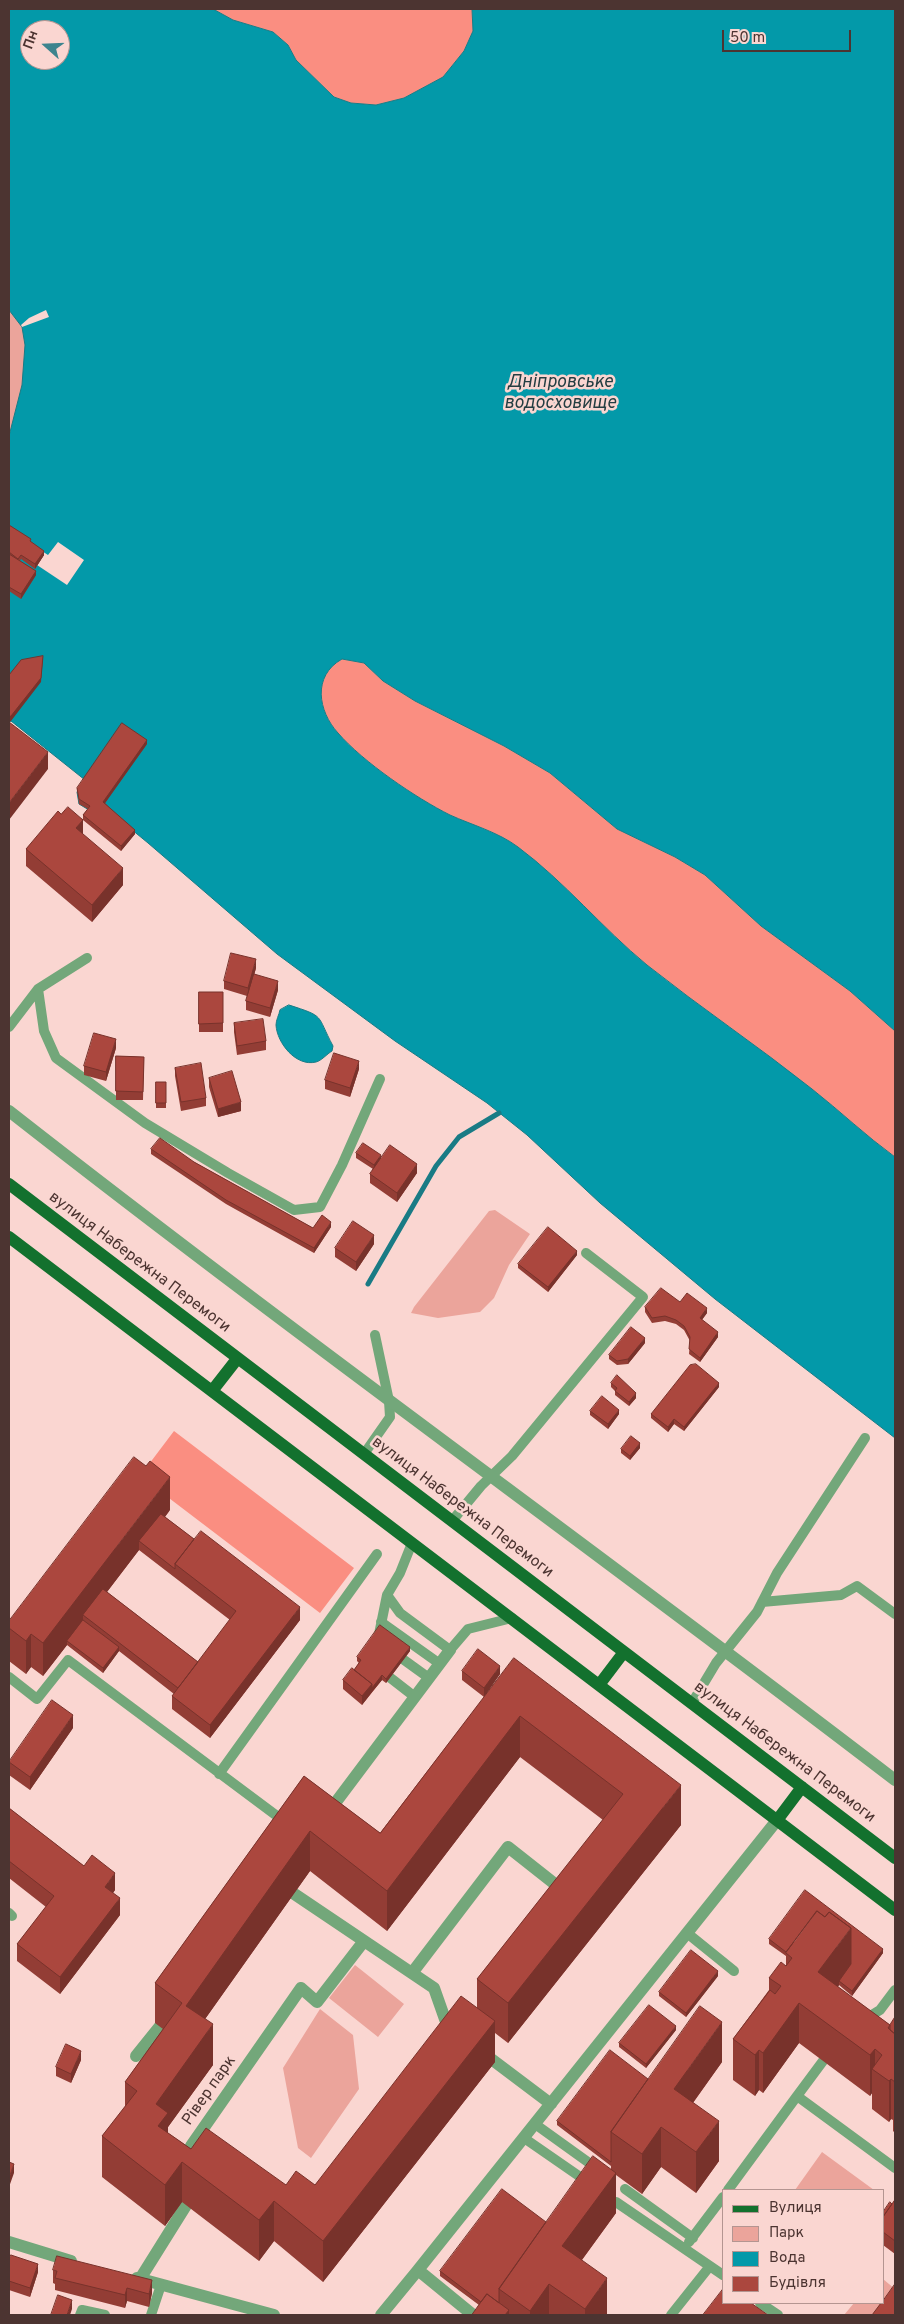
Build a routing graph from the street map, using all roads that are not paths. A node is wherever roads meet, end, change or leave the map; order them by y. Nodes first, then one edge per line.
1 (87, 958) dead end
2 (38, 989) junction
3 (9, 1027) edge
4 (380, 1079) dead end
5 (9, 1111) edge
6 (9, 1184) edge
7 (10, 1239) edge
8 (586, 1253) dead end
9 (375, 1335) dead end
10 (237, 1359) junction
11 (212, 1391) junction
12 (389, 1401) junction
13 (865, 1438) dead end
14 (364, 1454) junction
15 (492, 1475) junction
16 (452, 1521) junction
17 (412, 1543) junction
18 (376, 1554) dead end
19 (387, 1596) junction
20 (762, 1602) junction
21 (895, 1614) edge
22 (512, 1618) junction
23 (382, 1622) junction
24 (450, 1650) junction
25 (624, 1652) junction
26 (726, 1653) junction
27 (372, 1664) edge
28 (440, 1664) junction
29 (9, 1678) edge
30 (429, 1678) junction
31 (598, 1685) junction
32 (415, 1697) junction
33 (692, 1703) junction
34 (218, 1774) junction
35 (895, 1780) edge
36 (802, 1787) junction
37 (778, 1819) junction
38 (320, 1823) edge
39 (293, 1828) edge
40 (895, 1858) edge
41 (275, 1881) edge
42 (566, 1906) edge
43 (895, 1910) edge
44 (687, 1933) junction
45 (360, 1938) junction
46 (734, 1971) dead end
47 (412, 1973) junction
48 (895, 1990) edge
49 (178, 2002) edge
50 (851, 2027) edge
51 (136, 2056) dead end
52 (823, 2061) edge
53 (797, 2096) junction
54 (551, 2104) junction
55 (535, 2124) junction
56 (524, 2138) junction
57 (895, 2168) edge
58 (611, 2179) edge
59 (626, 2189) dead end
60 (729, 2189) edge
61 (601, 2191) edge
62 (722, 2198) edge
63 (616, 2202) dead end
64 (692, 2238) junction
65 (9, 2242) edge
66 (685, 2249) junction
67 (86, 2264) edge
68 (710, 2266) junction
69 (418, 2270) junction
70 (122, 2274) edge
71 (722, 2274) edge
72 (140, 2279) junction
73 (161, 2285) junction
74 (762, 2304) edge
75 (80, 2315) edge
76 (105, 2315) edge
77 (151, 2315) edge
78 (274, 2315) edge
79 (381, 2315) edge
80 (473, 2315) edge
81 (672, 2315) edge
82 (778, 2315) edge

1 - 2 lane
2 - 3 lane
2 - 4 lane
5 - 12 street
6 - 10 main road, вулиця Набережна Перемоги
7 - 11 main road
8 - 15 lane
9 - 12 lane
10 - 11 main road
10 - 14 main road, вулиця Набережна Перемоги
11 - 17 main road
12 - 14 lane
12 - 15 street
13 - 20 lane
14 - 16 main road, вулиця Набережна Перемоги
15 - 16 lane
15 - 26 street
16 - 25 main road, вулиця Набережна Перемоги
17 - 19 lane
17 - 22 main road
18 - 34 lane
19 - 23 lane
19 - 24 lane
20 - 21 lane
20 - 26 lane
22 - 24 lane
22 - 31 main road
23 - 28 lane
23 - 30 lane
24 - 28 street
25 - 31 main road
25 - 33 main road, вулиця Набережна Перемоги
26 - 33 lane
26 - 35 street
27 - 32 lane
28 - 30 street
29 - 34 lane
30 - 32 street
31 - 37 main road
32 - 38 street
33 - 36 main road, вулиця Набережна Перемоги
34 - 39 lane
36 - 37 main road
36 - 40 main road, вулиця Набережна Перемоги
37 - 43 main road
37 - 44 street
41 - 45 street
42 - 47 street
44 - 46 lane
44 - 54 street
45 - 47 street
45 - 72 street, Рівер парк
47 - 54 street
48 - 50 lane
49 - 51 street
52 - 53 lane
53 - 57 lane
53 - 60 lane
54 - 55 street
55 - 56 street
55 - 58 lane
56 - 61 lane
56 - 69 street
59 - 64 lane
62 - 64 lane
63 - 66 lane
64 - 66 lane
65 - 67 street
66 - 68 lane
68 - 71 lane
68 - 81 lane
69 - 79 street
69 - 80 street
70 - 72 street
72 - 73 street
73 - 77 lane
73 - 78 street
74 - 82 lane
75 - 76 lane

